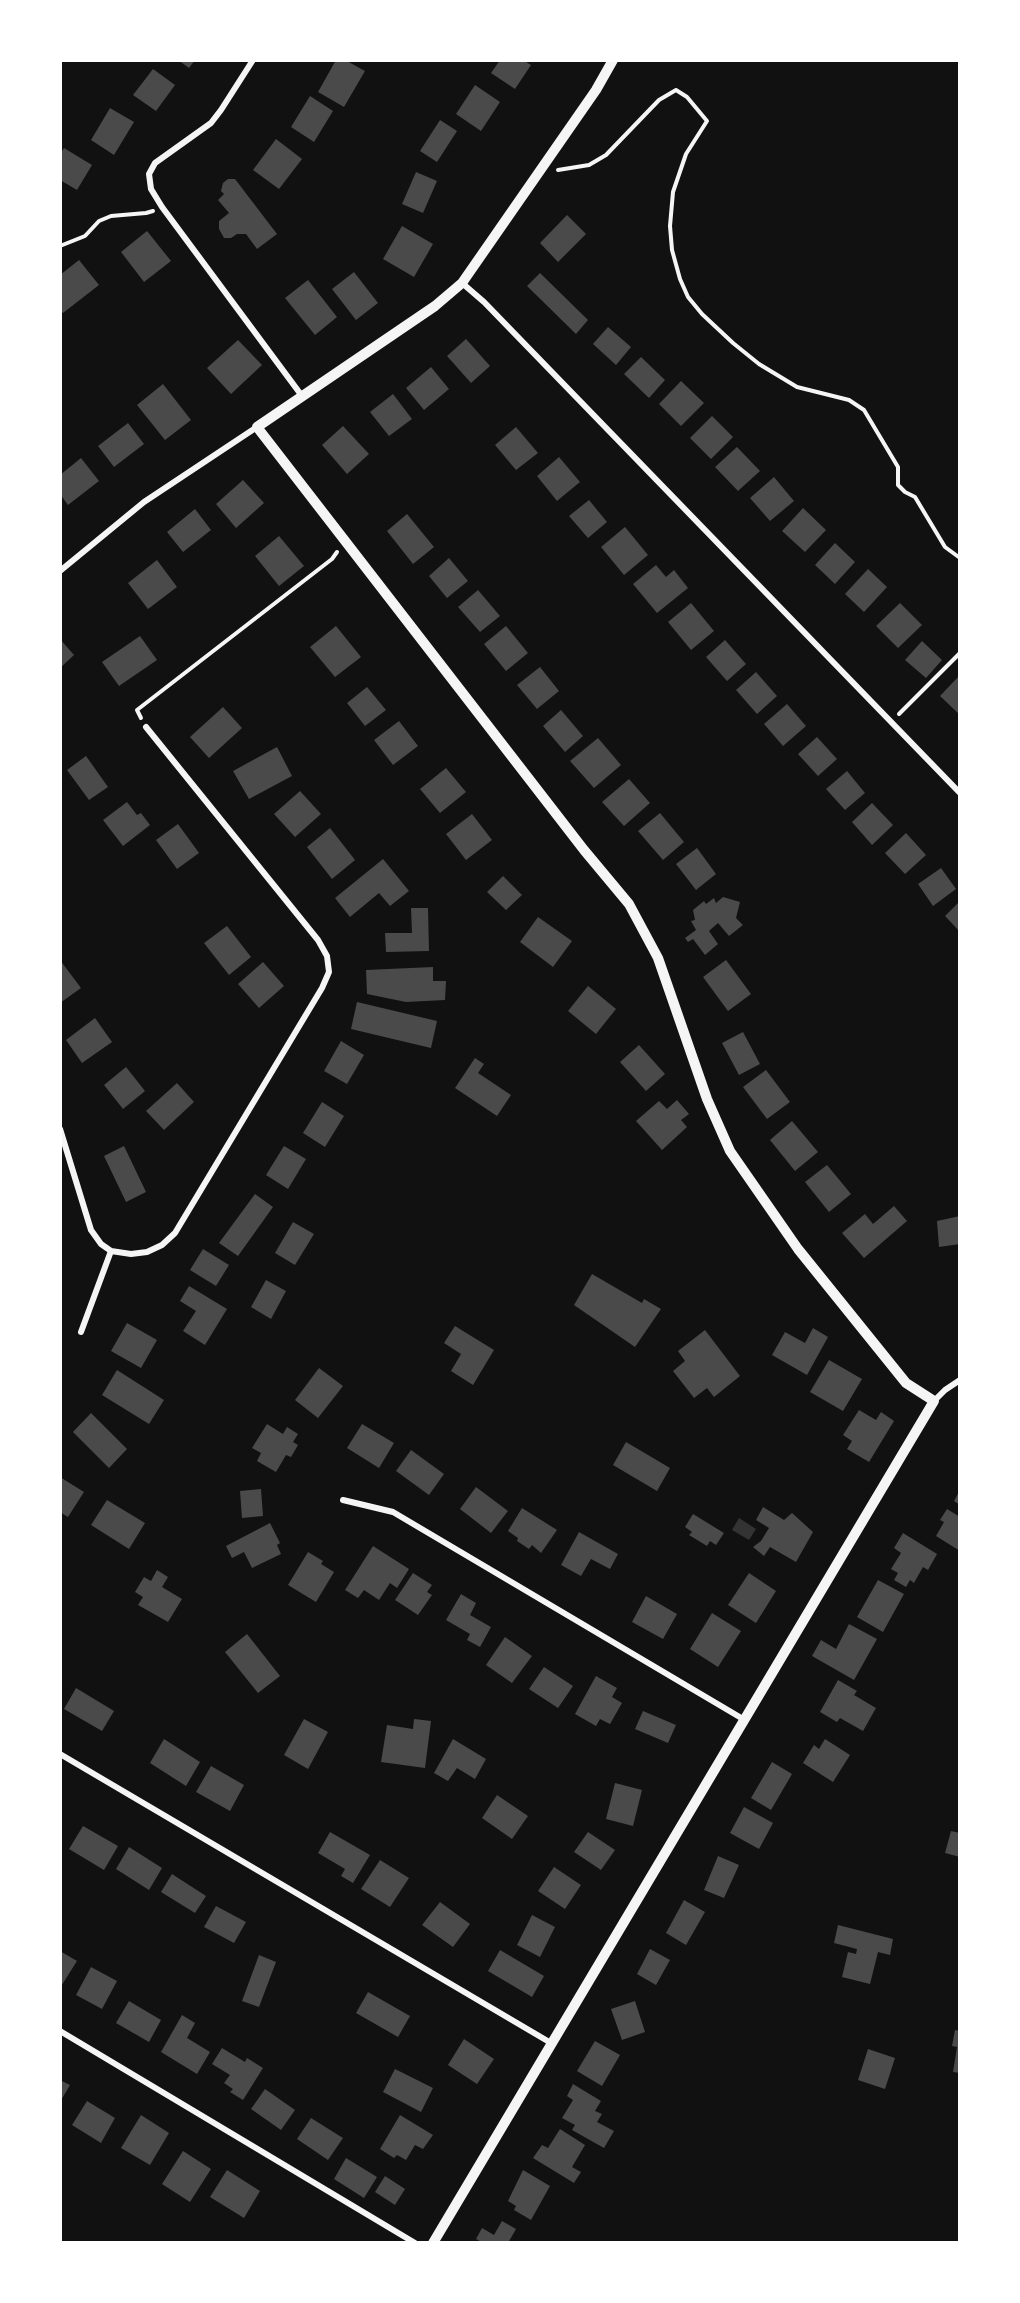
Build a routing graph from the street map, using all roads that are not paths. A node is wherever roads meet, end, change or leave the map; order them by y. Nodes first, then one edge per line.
1 (253, 60) edge
2 (612, 60) edge
3 (462, 283) junction
4 (302, 396) junction
5 (257, 427) junction
6 (60, 571) edge
7 (146, 727) road end
8 (960, 793) edge
9 (60, 1129) edge
10 (111, 1251) junction
11 (81, 1332) dead end
12 (960, 1380) edge
13 (934, 1401) junction
14 (343, 1500) dead end
15 (743, 1719) junction
16 (60, 1754) edge
17 (60, 2031) edge
18 (551, 2043) junction
19 (415, 2243) edge
20 (433, 2243) edge

1 - 4 street
2 - 3 street
3 - 4 street
3 - 8 street
4 - 5 street
5 - 6 street
5 - 13 street
7 - 10 street
9 - 10 street
10 - 11 street
12 - 13 street
13 - 15 street
14 - 15 street
15 - 18 street
16 - 18 street
17 - 19 street
18 - 20 street

